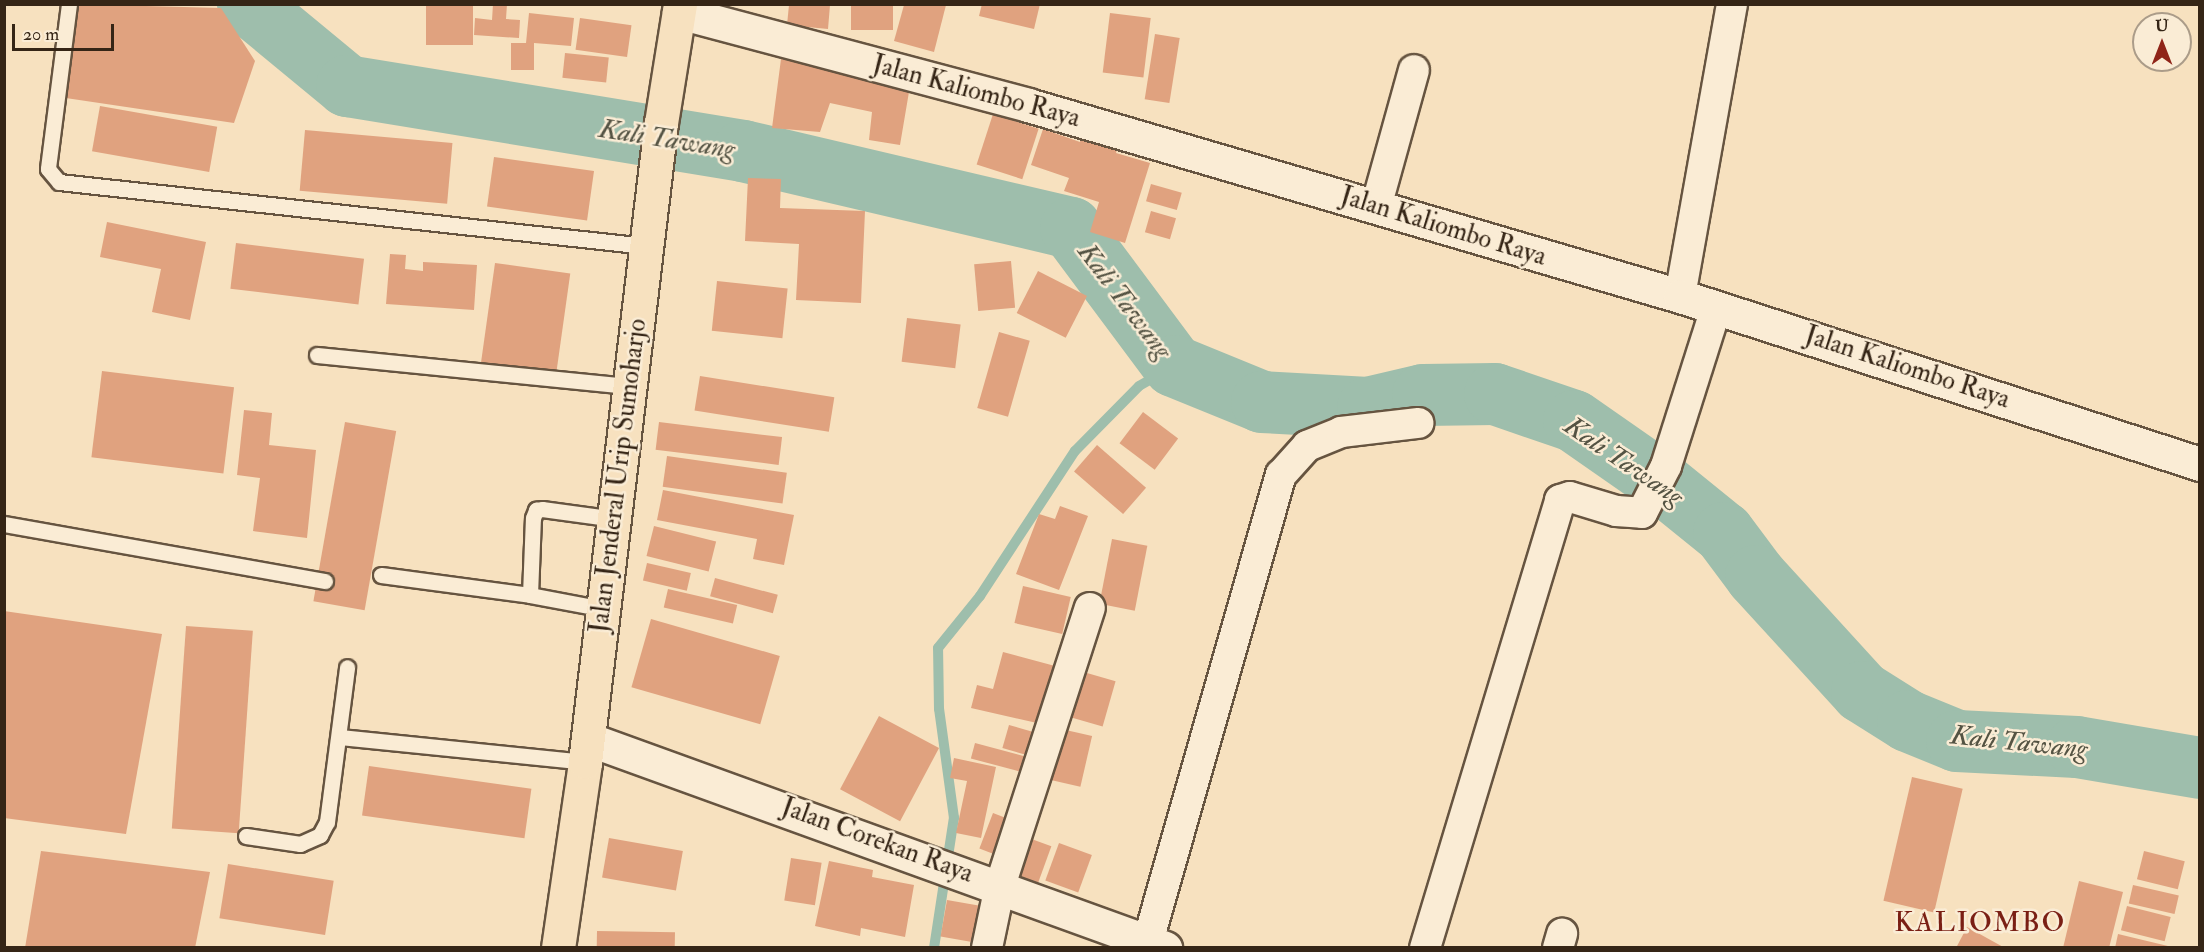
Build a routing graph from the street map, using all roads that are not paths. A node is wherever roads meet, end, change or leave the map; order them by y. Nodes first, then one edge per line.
1 (69, 4) edge
2 (1732, 4) edge
3 (680, 8) edge
4 (1414, 70) dead end
5 (1376, 207) junction
6 (646, 246) junction
7 (1680, 296) junction
8 (1716, 308) junction
9 (317, 355) dead end
10 (630, 387) junction
11 (1418, 423) dead end
12 (2199, 464) edge
13 (615, 519) junction
14 (4, 524) edge
15 (381, 575) dead end
16 (325, 581) dead end
17 (530, 595) junction
18 (1090, 608) dead end
19 (604, 609) junction
20 (347, 667) dead end
21 (340, 737) junction
22 (587, 751) junction
23 (246, 836) dead end
24 (1000, 886) junction
25 (1156, 944) edge
26 (558, 948) edge
27 (987, 948) edge
28 (1425, 948) edge

1 - 6 lane
2 - 7 street
3 - 5 street, Jalan Kaliombo Raya
3 - 6 highway, Jalan Jenderal Urip Sumoharjo
4 - 5 street
5 - 7 street, Jalan Kaliombo Raya
6 - 10 highway, Jalan Jenderal Urip Sumoharjo
7 - 8 street, Jalan Kaliombo Raya
8 - 12 street, Jalan Kaliombo Raya
8 - 28 street
9 - 10 lane
10 - 13 highway, Jalan Jenderal Urip Sumoharjo
11 - 25 street
13 - 17 lane
13 - 19 highway, Jalan Jenderal Urip Sumoharjo
14 - 16 lane
15 - 17 lane
17 - 19 lane
18 - 24 street
19 - 22 highway, Jalan Jenderal Urip Sumoharjo
20 - 21 lane
21 - 22 lane
21 - 23 lane
22 - 24 street, Jalan Corekan Raya
22 - 26 highway, Jalan Jenderal Urip Sumoharjo
24 - 25 street, Jalan Corekan Raya
24 - 27 street

